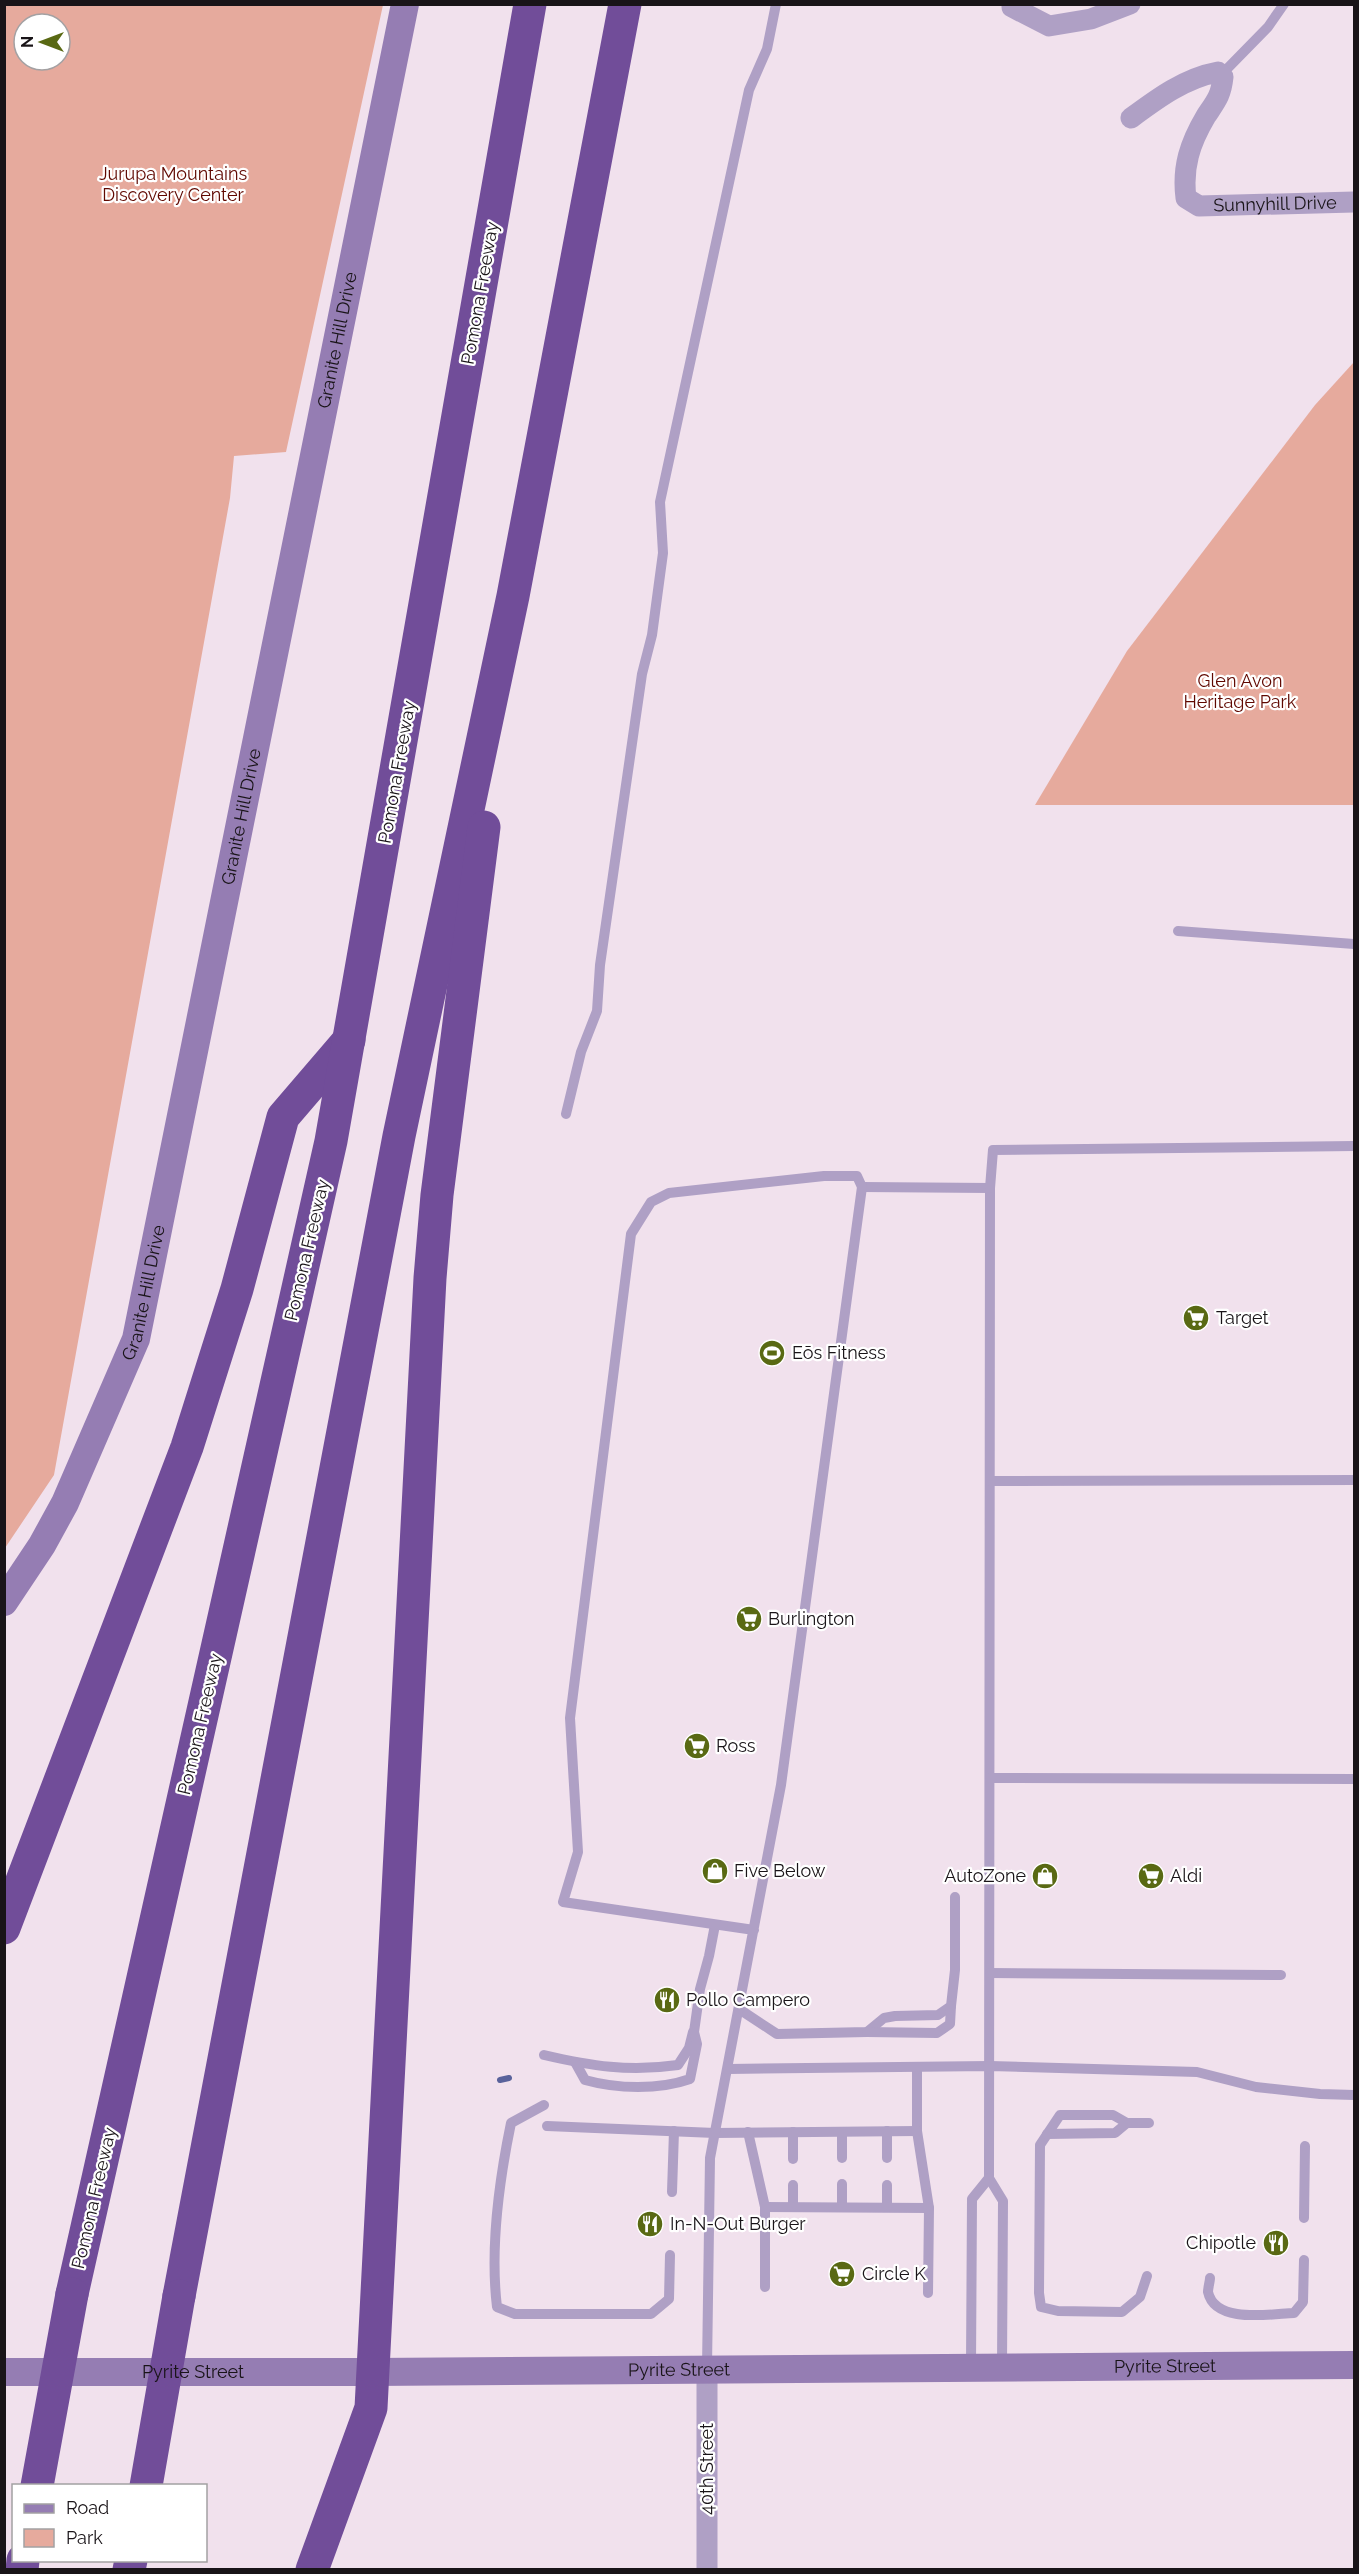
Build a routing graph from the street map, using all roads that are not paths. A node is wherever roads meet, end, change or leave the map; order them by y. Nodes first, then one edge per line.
1 (405, 4) edge
2 (530, 4) edge
3 (625, 4) edge
4 (776, 4) edge
5 (1012, 4) edge
6 (1131, 4) edge
7 (1284, 4) edge
8 (1221, 75) junction
9 (1131, 118) dead end
10 (1354, 202) edge
11 (513, 596) junction
12 (1178, 931) dead end
13 (1354, 944) edge
14 (351, 1039) junction
15 (566, 1114) dead end
16 (1354, 1146) edge
17 (862, 1187) junction
18 (990, 1188) junction
19 (1354, 1480) edge
20 (990, 1481) junction
21 (4, 1602) edge
22 (990, 1778) junction
23 (1354, 1779) edge
24 (955, 1897) dead end
25 (715, 1925) junction
26 (4, 1928) edge
27 (754, 1930) junction
28 (990, 1973) junction
29 (1281, 1975) dead end
30 (951, 2006) junction
31 (739, 2009) junction
32 (694, 2032) junction
33 (867, 2032) junction
34 (544, 2055) dead end
35 (575, 2062) junction
36 (990, 2066) junction
37 (917, 2067) junction
38 (728, 2069) junction
39 (1354, 2095) edge
40 (544, 2105) dead end
41 (1127, 2123) junction
42 (1149, 2123) dead end
43 (547, 2126) dead end
44 (674, 2131) junction
45 (887, 2131) junction
46 (917, 2131) junction
47 (748, 2132) junction
48 (793, 2132) junction
49 (842, 2132) junction
50 (715, 2133) junction
51 (1047, 2134) junction
52 (1305, 2146) dead end
53 (842, 2158) dead end
54 (887, 2158) dead end
55 (793, 2159) dead end
56 (989, 2178) junction
57 (842, 2184) dead end
58 (793, 2185) dead end
59 (887, 2185) dead end
60 (672, 2192) dead end
61 (765, 2207) junction
62 (793, 2207) junction
63 (842, 2207) junction
64 (887, 2207) junction
65 (929, 2208) junction
66 (1304, 2218) dead end
67 (670, 2255) dead end
68 (1304, 2260) dead end
69 (1147, 2276) dead end
70 (1210, 2278) dead end
71 (765, 2286) dead end
72 (928, 2293) dead end
73 (1354, 2365) edge
74 (971, 2366) junction
75 (1002, 2367) junction
76 (707, 2368) junction
77 (4, 2372) edge
78 (372, 2372) junction
79 (37, 2484) edge
80 (146, 2484) edge
81 (312, 2570) edge
82 (707, 2570) edge

1 - 21 street, Granite Hill Drive
2 - 14 highway, Pomona Freeway
3 - 11 highway
4 - 15 lane
5 - 6 street
7 - 8 lane
8 - 9 street
8 - 10 street, Sunnyhill Drive
11 - 78 highway
11 - 80 highway, bridge
12 - 13 lane
14 - 26 highway
14 - 79 highway, Pomona Freeway, bridge
16 - 18 lane
17 - 18 lane
17 - 25 lane
17 - 27 lane
18 - 20 lane
19 - 20 lane
20 - 22 lane
22 - 23 lane
22 - 28 lane
24 - 30 lane
25 - 27 lane
25 - 32 lane
27 - 31 lane
28 - 29 lane
28 - 36 lane
30 - 33 lane
30 - 33 lane
31 - 33 lane
31 - 38 lane
32 - 35 lane
32 - 35 lane
34 - 35 lane
36 - 37 lane
36 - 39 lane
36 - 56 lane
37 - 38 lane
37 - 46 lane
38 - 50 lane
40 - 67 lane
41 - 42 lane
41 - 51 lane
41 - 51 lane
43 - 44 lane
44 - 50 lane
44 - 60 lane
45 - 46 lane
45 - 49 lane
45 - 54 lane
46 - 65 lane
47 - 48 lane
47 - 50 lane
47 - 61 lane
48 - 49 lane
48 - 55 lane
49 - 53 lane
50 - 76 lane
51 - 69 lane
52 - 66 lane
56 - 74 lane
56 - 75 lane
57 - 63 lane
58 - 62 lane
59 - 64 lane
61 - 62 lane
61 - 71 lane
62 - 63 lane
63 - 64 lane
64 - 65 lane
65 - 72 lane
68 - 70 lane
73 - 75 street, Pyrite Street
74 - 75 street, Pyrite Street
74 - 76 street, Pyrite Street
76 - 78 street, Pyrite Street
76 - 82 street, 40th Street
77 - 78 street, Pyrite Street
78 - 81 highway

